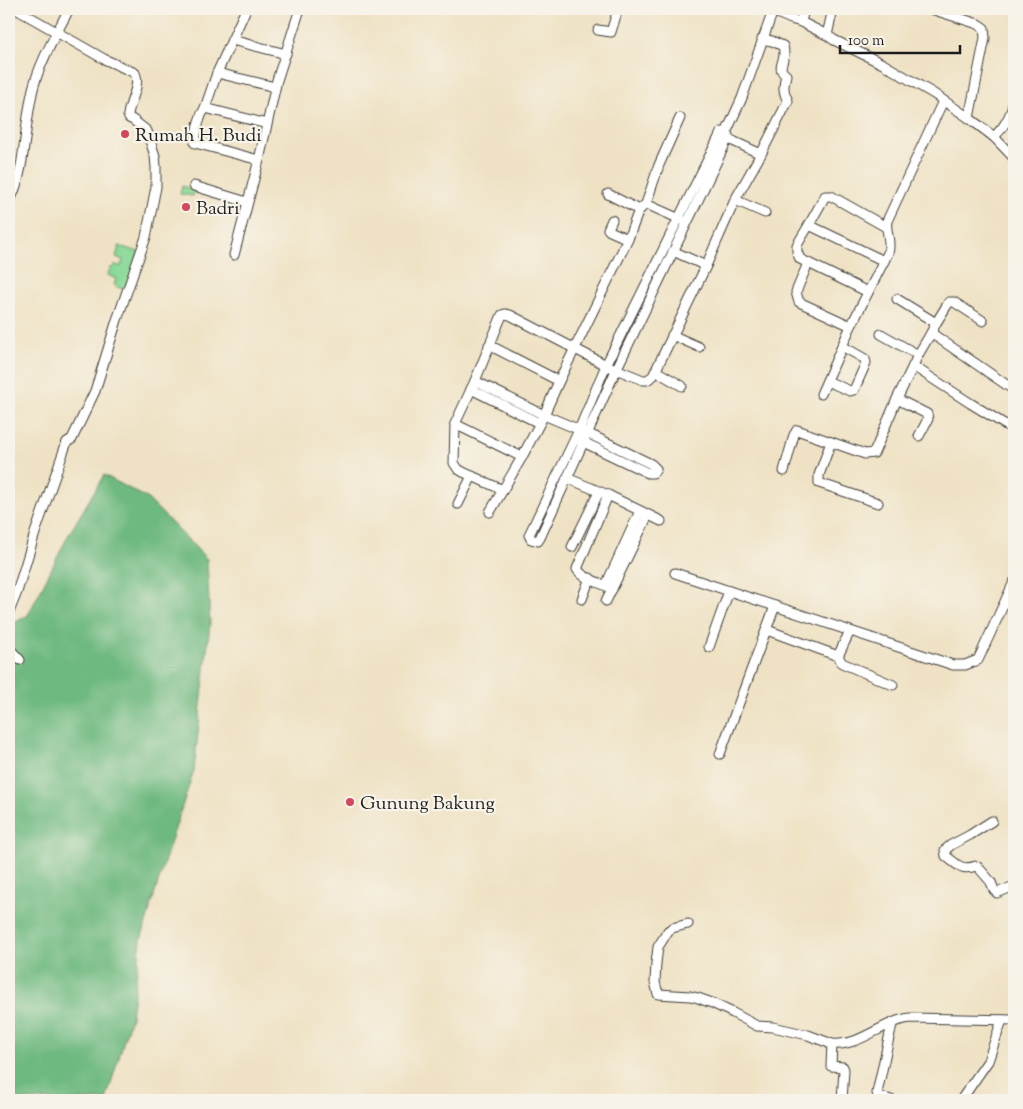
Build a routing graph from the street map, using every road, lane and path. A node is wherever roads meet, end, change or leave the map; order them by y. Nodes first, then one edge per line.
1 (16, 9) edge
2 (69, 9) edge
3 (246, 9) edge
4 (300, 9) edge
5 (618, 9) edge
6 (804, 9) edge
7 (833, 9) edge
8 (931, 9) edge
9 (770, 10) edge
10 (801, 22) junction
11 (598, 30) dead end
12 (56, 32) junction
13 (827, 35) junction
14 (762, 39) junction
15 (232, 40) junction
16 (286, 54) junction
17 (218, 73) junction
18 (275, 87) junction
19 (943, 101) junction
20 (1014, 103) edge
21 (205, 108) junction
22 (680, 118) dead end
23 (969, 118) junction
24 (267, 124) junction
25 (724, 135) junction
26 (994, 137) junction
27 (761, 154) junction
28 (1014, 158) edge
29 (259, 160) junction
30 (194, 186) dead end
31 (608, 194) dead end
32 (736, 200) junction
33 (9, 202) edge
34 (247, 202) junction
35 (642, 207) junction
36 (765, 214) dead end
37 (678, 219) junction
38 (612, 220) dead end
39 (687, 222) junction
40 (809, 225) junction
41 (886, 226) junction
42 (628, 238) junction
43 (673, 251) junction
44 (234, 255) dead end
45 (884, 261) junction
46 (808, 263) junction
47 (706, 266) junction
48 (868, 292) junction
49 (640, 295) junction
50 (650, 299) junction
51 (897, 299) dead end
52 (983, 321) dead end
53 (936, 323) junction
54 (851, 326) junction
55 (930, 333) junction
56 (881, 334) dead end
57 (672, 335) junction
58 (489, 345) junction
59 (842, 346) junction
60 (699, 347) dead end
61 (575, 349) junction
62 (918, 355) junction
63 (606, 365) junction
64 (913, 366) junction
65 (617, 368) junction
66 (656, 371) junction
67 (559, 381) junction
68 (827, 381) junction
69 (473, 385) junction
70 (682, 386) dead end
71 (1014, 390) edge
72 (821, 394) dead end
73 (897, 399) junction
74 (542, 419) junction
75 (455, 424) junction
76 (1014, 430) edge
77 (581, 436) junction
78 (919, 436) dead end
79 (831, 442) junction
80 (522, 457) junction
81 (784, 471) dead end
82 (472, 476) junction
83 (567, 478) junction
84 (503, 490) junction
85 (604, 494) junction
86 (878, 503) dead end
87 (458, 504) dead end
88 (490, 512) dead end
89 (644, 513) junction
90 (661, 521) dead end
91 (572, 547) dead end
92 (675, 573) dead end
93 (590, 578) junction
94 (1014, 582) edge
95 (609, 587) junction
96 (729, 591) junction
97 (582, 599) dead end
98 (606, 601) dead end
99 (775, 606) junction
100 (9, 612) edge
101 (766, 630) junction
102 (850, 631) junction
103 (709, 647) dead end
104 (9, 648) edge
105 (838, 656) junction
106 (20, 660) dead end
107 (893, 685) dead end
108 (720, 754) dead end
109 (992, 821) dead end
110 (1014, 886) edge
111 (688, 924) dead end
112 (1002, 1020) junction
113 (1014, 1020) edge
114 (892, 1024) junction
115 (832, 1044) junction
116 (842, 1100) edge
117 (891, 1100) edge
118 (961, 1100) edge

1 - 12 street
2 - 12 street
3 - 15 street
4 - 16 street
5 - 11 street
6 - 10 street
7 - 13 street
8 - 23 street
9 - 10 street
9 - 14 street
10 - 13 street
12 - 33 street
12 - 100 street
13 - 19 street
14 - 25 street
14 - 27 street
15 - 16 street
15 - 17 street
16 - 18 street
17 - 18 street
17 - 21 street
18 - 24 street
19 - 23 street
19 - 41 street
20 - 26 street
21 - 24 street
21 - 29 street
22 - 35 street
23 - 26 street
24 - 29 street
25 - 27 street
25 - 37 street
25 - 39 street
26 - 28 street
27 - 32 street
29 - 34 street
30 - 34 street
31 - 35 street
32 - 36 street
32 - 47 street
34 - 44 street
35 - 37 street
35 - 42 street
37 - 39 street
37 - 49 street
38 - 42 street
39 - 43 street
40 - 41 street
40 - 45 street
40 - 46 street
41 - 45 street
42 - 61 street
43 - 47 street
43 - 50 street
45 - 48 street
46 - 48 street
46 - 54 street
47 - 57 street
48 - 54 street
49 - 50 street
49 - 63 street
50 - 65 street
51 - 53 street
52 - 53 street
53 - 55 street
54 - 59 street
55 - 62 street
55 - 71 street
56 - 62 street
57 - 60 street
57 - 66 street
58 - 61 street
58 - 67 street
58 - 69 street
59 - 68 street
59 - 68 street
61 - 63 street
61 - 67 street
62 - 64 street
63 - 65 street
63 - 77 street
64 - 73 street
64 - 76 street
65 - 66 street
65 - 77 street
66 - 70 street
67 - 74 street
68 - 72 street
69 - 74 street
69 - 75 street
73 - 78 street
73 - 79 street
74 - 77 street
74 - 80 street
75 - 80 street
75 - 82 street
77 - 77 street
77 - 83 street
77 - 83 street
79 - 81 street
79 - 86 street
80 - 84 street
82 - 84 street
82 - 87 street
83 - 85 street
84 - 88 street
85 - 89 street
85 - 91 street
85 - 93 street
89 - 90 street
89 - 95 street
92 - 96 street
93 - 95 street
93 - 97 street
94 - 102 street
95 - 98 street
96 - 99 street
96 - 103 street
99 - 101 street
99 - 102 street
101 - 105 street
101 - 108 street
102 - 105 street
104 - 106 street
105 - 107 street
109 - 110 street
111 - 115 street
112 - 113 street
112 - 114 street
112 - 118 street
114 - 115 street
114 - 117 street
115 - 116 street

